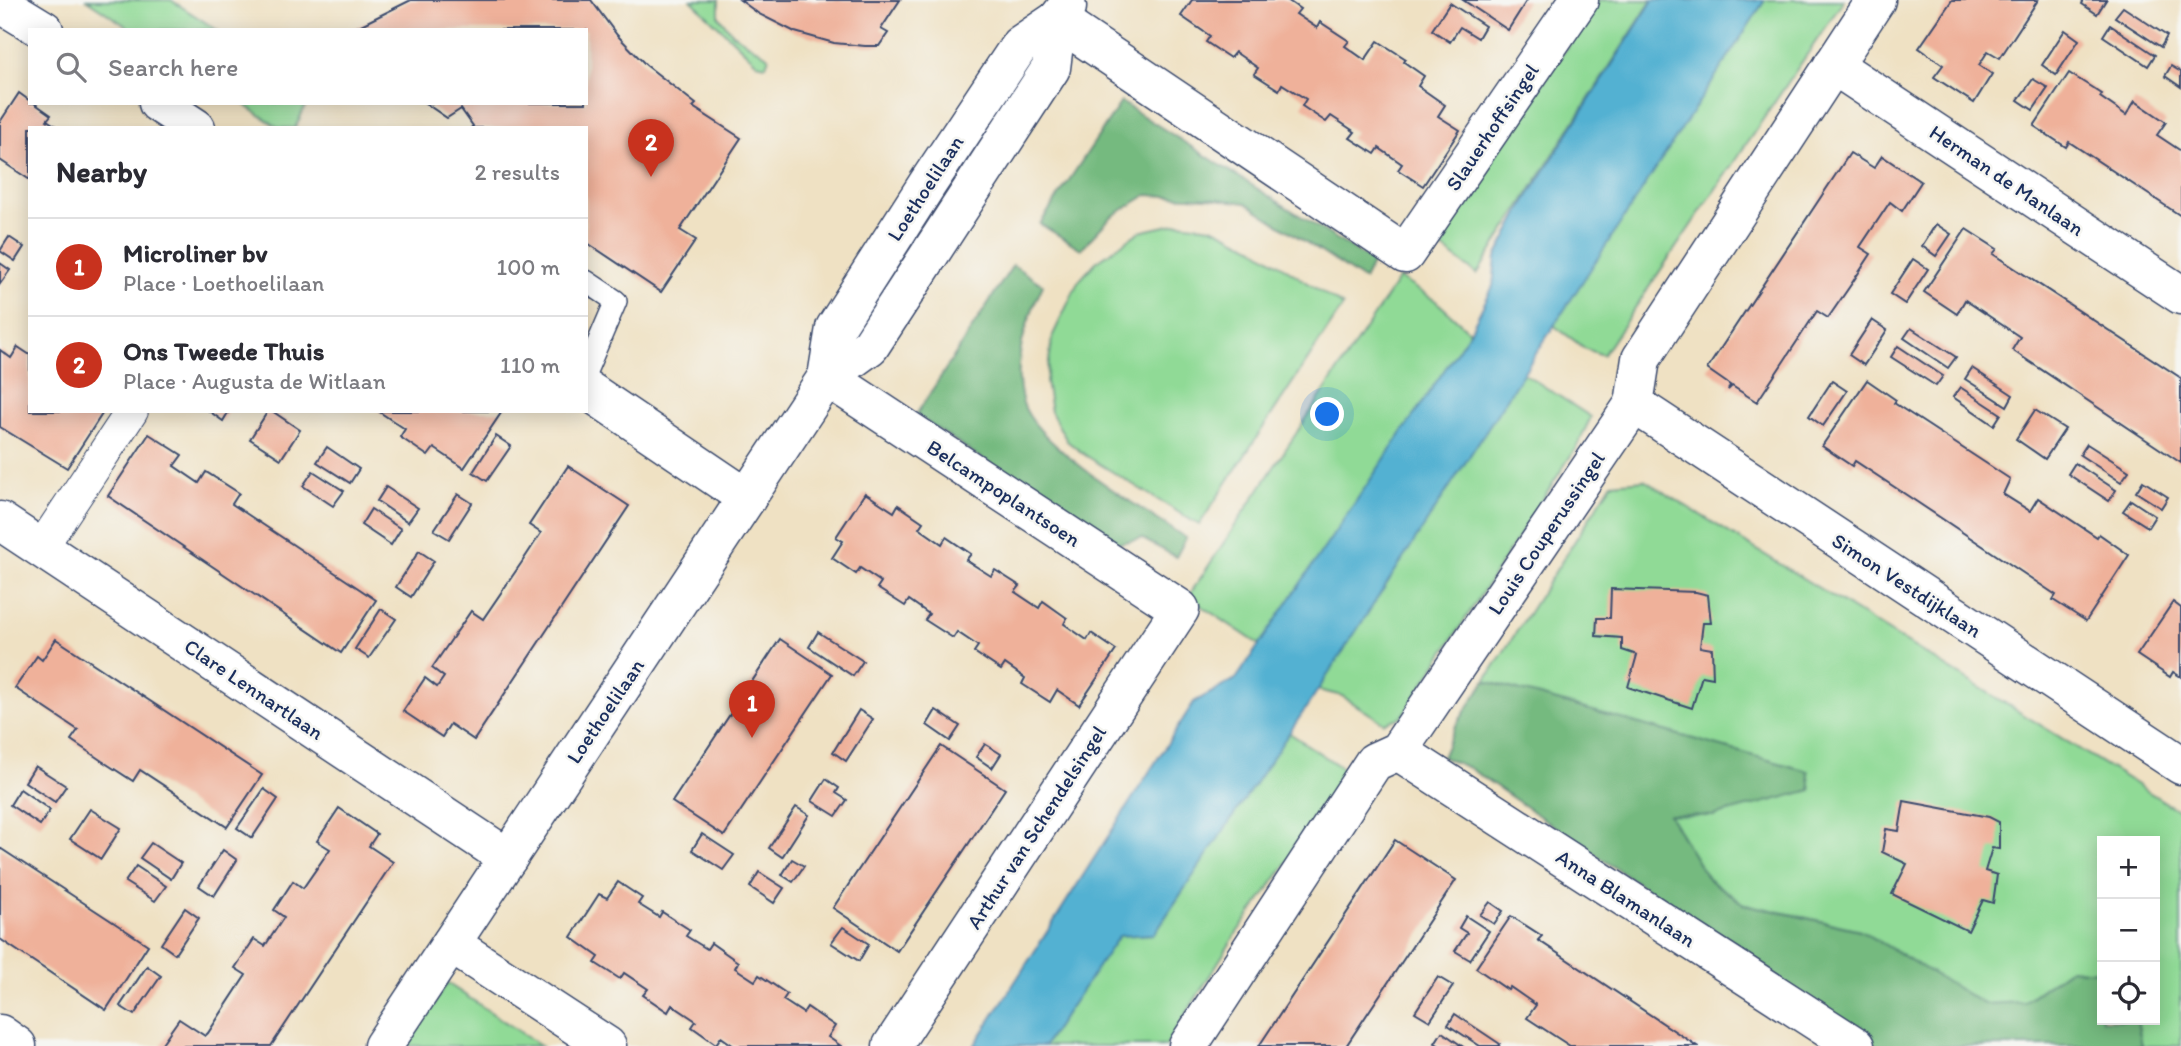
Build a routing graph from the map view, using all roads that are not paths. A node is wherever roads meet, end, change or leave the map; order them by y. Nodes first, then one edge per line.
1 (1579, 0) edge
2 (1876, 0) edge
3 (0, 3) edge
4 (1064, 10) edge
5 (41, 28) edge
6 (1833, 65) junction
7 (161, 105) edge
8 (193, 126) edge
9 (588, 283) edge
10 (2181, 295) edge
11 (588, 366) edge
12 (827, 377) junction
13 (588, 390) edge
14 (1634, 404) junction
15 (131, 413) edge
16 (747, 498) junction
17 (0, 520) edge
18 (41, 548) junction
19 (1181, 609) joint
20 (1398, 751) junction
21 (2181, 765) edge
22 (508, 858) junction
23 (451, 944) junction
24 (0, 1034) edge
25 (18, 1046) edge
26 (383, 1046) edge
27 (607, 1046) edge
28 (892, 1046) edge
29 (1188, 1046) edge
30 (1855, 1046) edge

1 - 4 street, Slauerhoffsingel
2 - 6 street, Louis Couperussingel
3 - 5 street
4 - 12 street, Loethoelilaan
6 - 10 street, Herman de Manlaan
6 - 14 street, Louis Couperussingel
7 - 8 street
9 - 11 lane
12 - 16 street, Loethoelilaan
12 - 19 street, Belcampoplantsoen
13 - 16 street
14 - 20 street, Louis Couperussingel
14 - 21 street, Simon Vestdijklaan
15 - 18 street
16 - 22 street, Loethoelilaan
17 - 18 street, Clare Lennartlaan
18 - 22 street, Clare Lennartlaan
19 - 28 street, Arthur van Schendelsingel
20 - 29 street, Louis Couperussingel
20 - 30 street, Anna Blamanlaan
22 - 23 street, Loethoelilaan
23 - 26 street, Loethoelilaan
23 - 27 street
24 - 25 street

